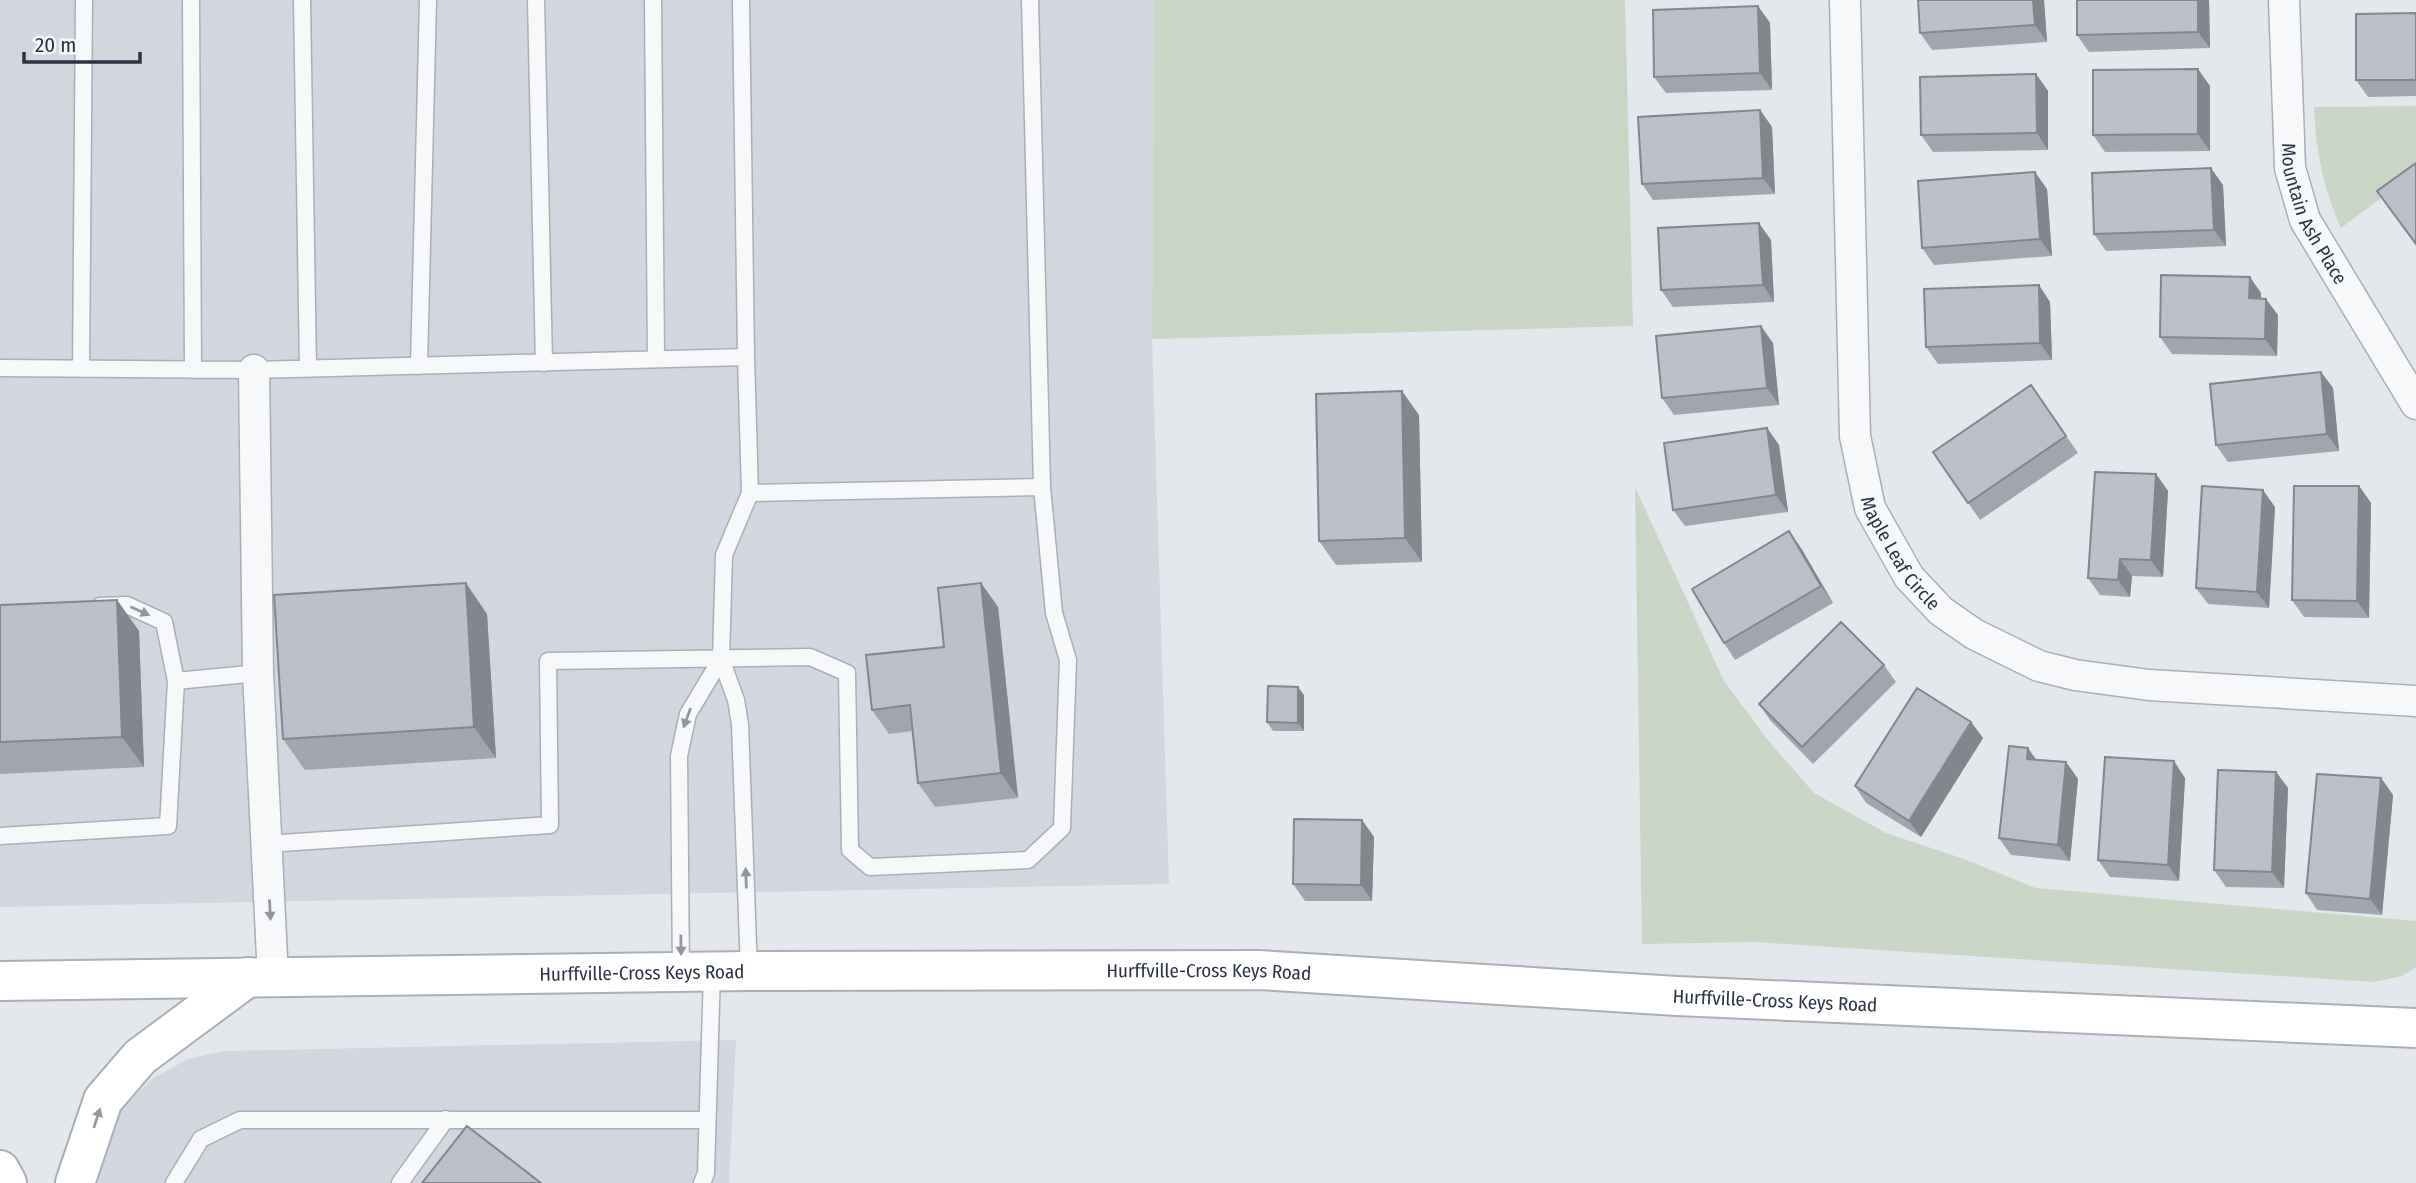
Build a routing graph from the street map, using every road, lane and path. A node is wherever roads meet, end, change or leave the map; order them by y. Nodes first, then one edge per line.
1 (84, 0) edge
2 (191, 0) edge
3 (302, 0) edge
4 (428, 0) edge
5 (536, 0) edge
6 (653, 0) edge
7 (741, 0) edge
8 (1030, 0) edge
9 (1845, 0) edge
10 (2284, 0) edge
11 (746, 357) junction
12 (656, 359) junction
13 (544, 363) junction
14 (419, 366) junction
15 (0, 368) edge
16 (81, 369) junction
17 (308, 369) junction
18 (193, 370) junction
19 (254, 370) junction
20 (2416, 404) edge
21 (1042, 488) junction
22 (750, 493) junction
23 (89, 607) edge
24 (720, 659) junction
25 (258, 673) junction
26 (176, 681) junction
27 (2416, 701) edge
28 (0, 836) edge
29 (266, 844) junction
30 (714, 972) junction
31 (260, 977) junction
32 (0, 981) edge
33 (2416, 1028) edge
34 (446, 1119) junction
35 (707, 1120) junction
36 (0, 1170) edge
37 (7, 1183) edge
38 (75, 1183) edge
39 (174, 1183) edge
40 (400, 1183) edge
41 (702, 1183) edge

1 - 16 lane
2 - 18 lane
3 - 17 lane
4 - 14 lane
5 - 13 lane
6 - 12 lane
7 - 11 lane
8 - 21 lane
9 - 27 street, Maple Leaf Circle
10 - 20 street, Mountain Ash Place
11 - 12 lane
11 - 22 lane
12 - 13 lane
13 - 14 lane
14 - 17 lane
15 - 16 lane
16 - 18 lane
17 - 19 lane
18 - 19 lane
19 - 25 street
21 - 22 lane
21 - 24 lane
22 - 24 lane
23 -> 26 lane
24 - 29 lane
30 -> 24 lane
24 -> 30 lane
25 - 26 lane
25 - 29 street
26 - 28 lane
29 -> 31 street
30 - 31 main road, Hurffville-Cross Keys Road
30 - 33 main road, Hurffville-Cross Keys Road
30 - 35 lane
31 - 32 main road, Hurffville-Cross Keys Road
38 -> 31 main road
34 - 35 lane
34 - 39 lane
34 - 40 lane
35 - 41 lane
36 - 37 main road

